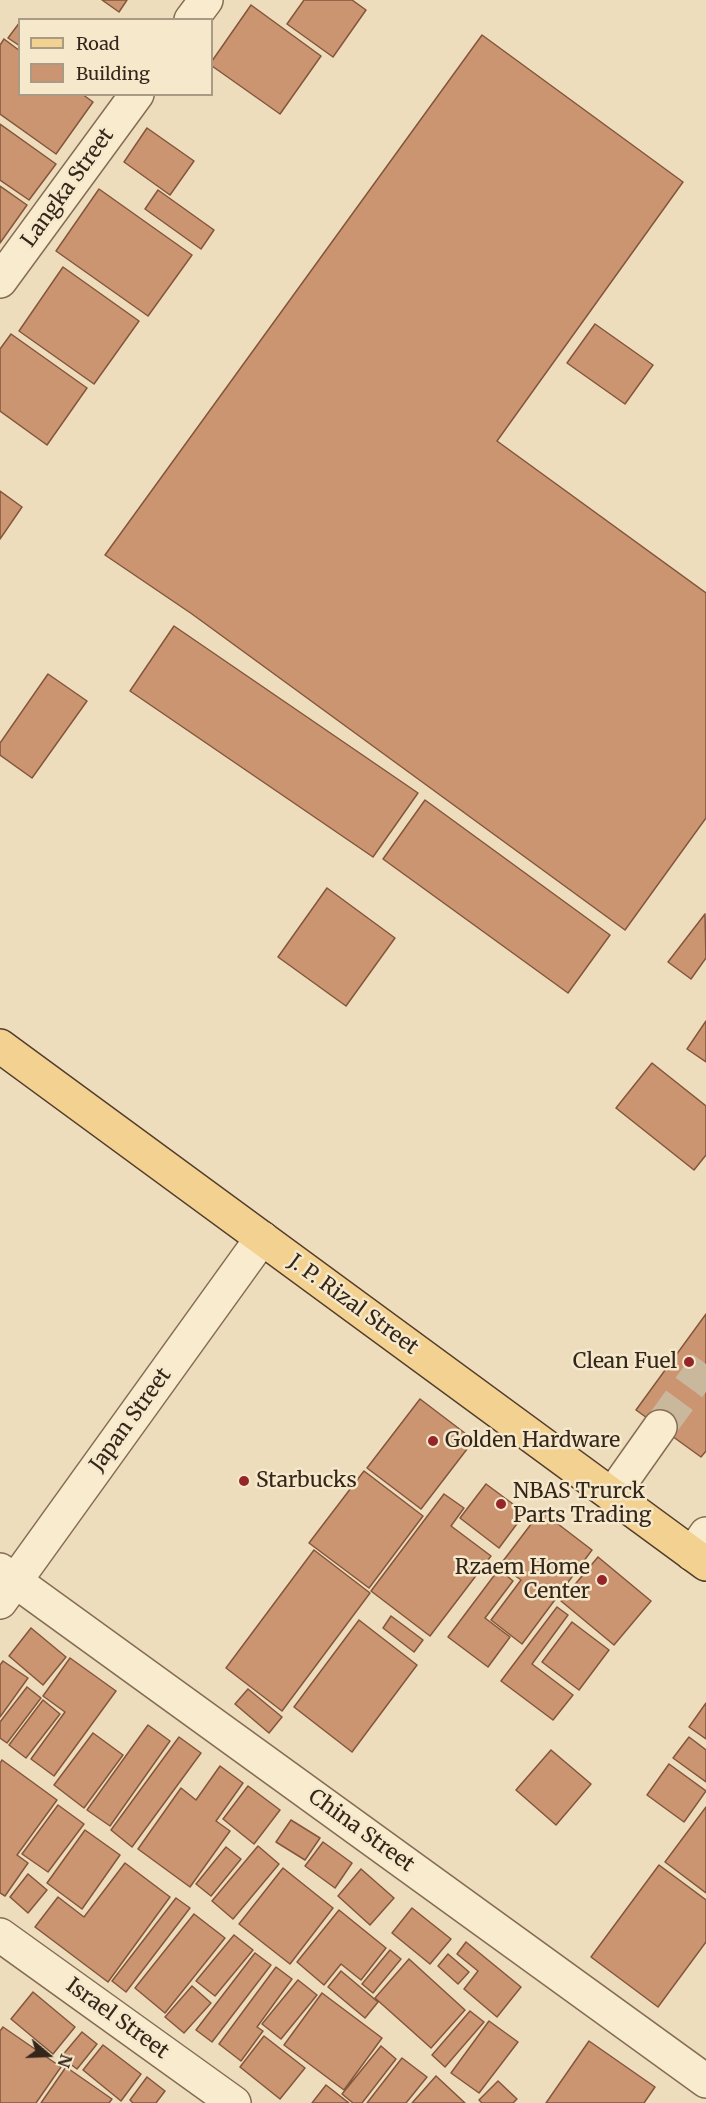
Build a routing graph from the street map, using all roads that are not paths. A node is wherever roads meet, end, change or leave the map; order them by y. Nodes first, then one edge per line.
1 (206, 0) edge
2 (192, 18) edge
3 (135, 96) edge
4 (0, 281) edge
5 (0, 1046) edge
6 (262, 1238) junction
7 (660, 1428) tunnel mouth
8 (612, 1495) junction
9 (701, 1551) edge
10 (5, 1584) edge
11 (0, 1935) edge
12 (706, 2081) edge
13 (234, 2103) edge

1 - 2 street
3 - 4 street, Langka Street
5 - 6 main road, J. P. Rizal Street
6 - 8 main road, J. P. Rizal Street
6 - 10 street, Japan Street
7 - 8 street
8 - 9 main road, J. P. Rizal Street
10 - 12 street, China Street
11 - 13 street, Israel Street

